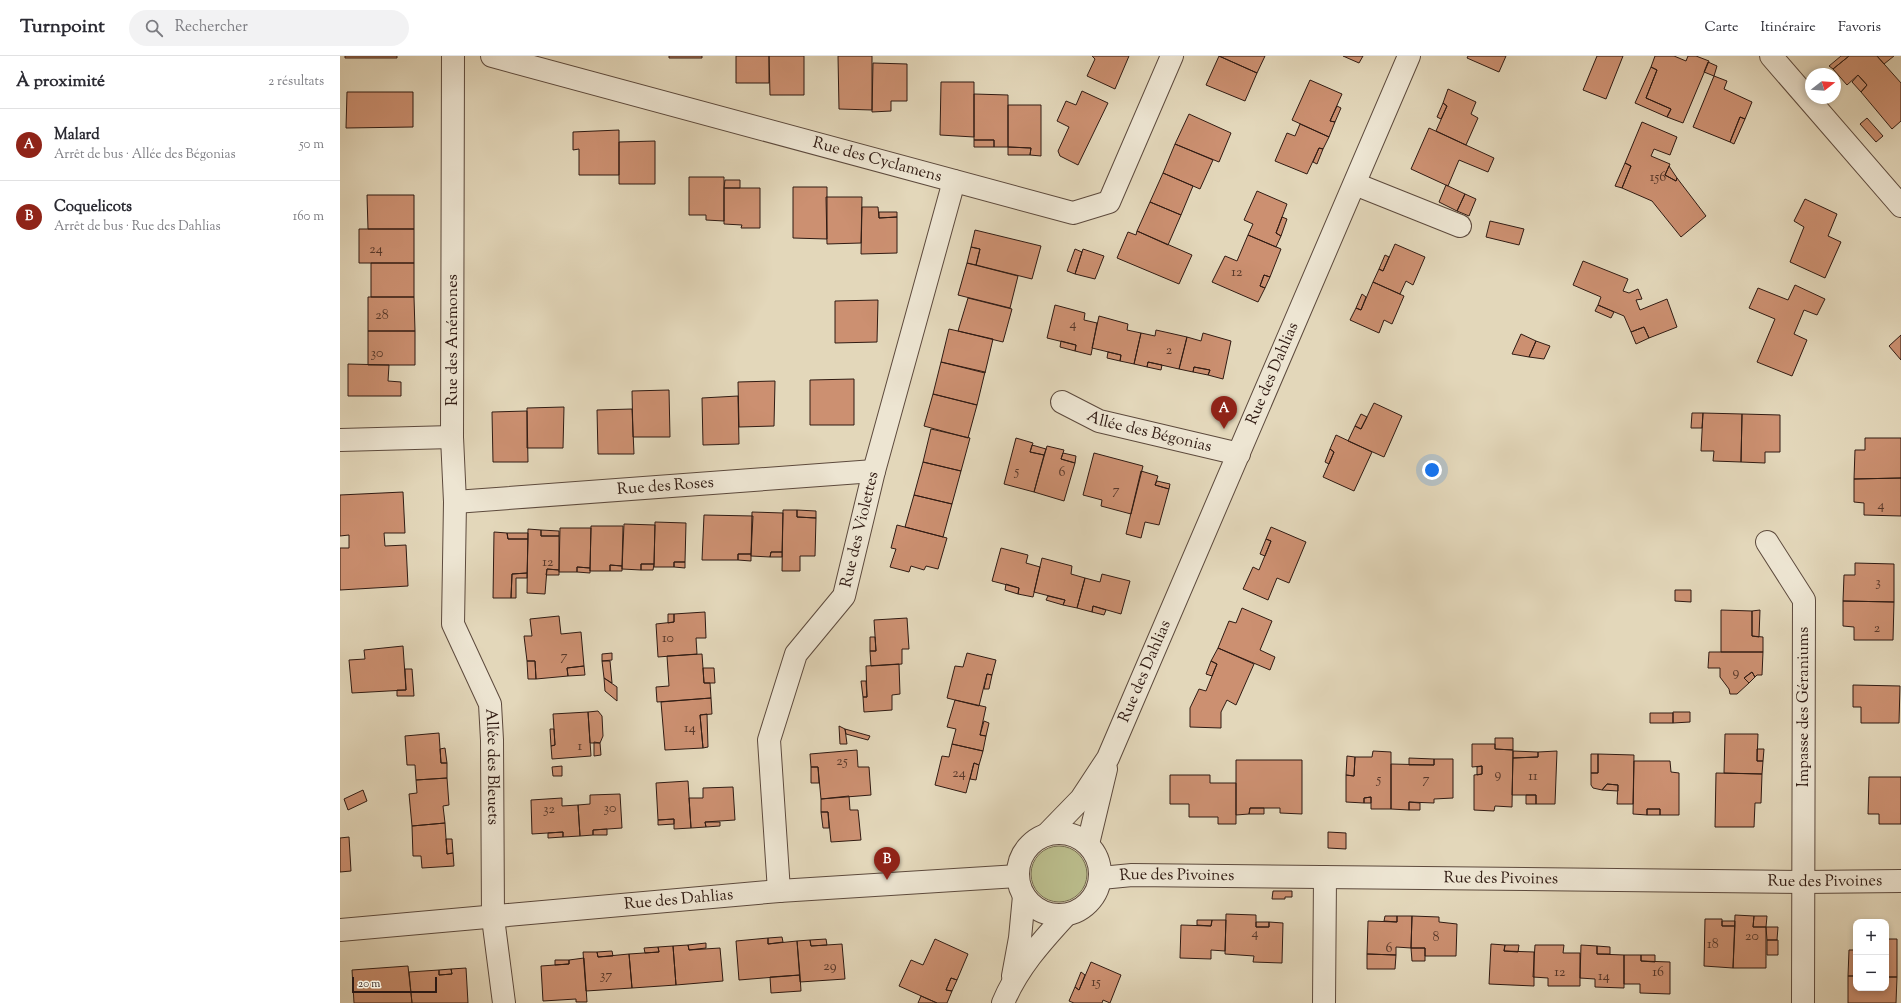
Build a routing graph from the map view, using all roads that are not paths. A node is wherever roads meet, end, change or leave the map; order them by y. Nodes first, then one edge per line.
1 (453, 56) edge
2 (492, 56) edge
3 (1172, 56) edge
4 (1409, 56) edge
5 (1771, 56) edge
6 (954, 181) junction
7 (1355, 184) junction
8 (1901, 206) edge
9 (1460, 226) dead end
10 (1062, 402) dead end
11 (452, 437) junction
12 (340, 440) edge
13 (1239, 454) junction
14 (874, 471) junction
15 (455, 502) junction
16 (1767, 542) dead end
17 (453, 624) joint
18 (1108, 758) junction
19 (1047, 834) junction
20 (1088, 844) junction
21 (1325, 877) junction
22 (1101, 878) junction
23 (1901, 881) edge
24 (1804, 882) junction
25 (1021, 886) junction
26 (779, 891) junction
27 (1066, 915) junction
28 (492, 918) junction
29 (340, 930) edge
30 (1007, 994) edge
31 (504, 1003) edge
32 (1324, 1003) edge
33 (1803, 1003) edge

1 - 11 street, Rue des Anémones
2 - 6 street, Rue des Cyclamens
3 - 6 street, Rue des Cyclamens
4 - 7 street, Rue des Dahlias
5 - 8 street
6 - 14 street, Rue des Violettes
7 - 9 street
7 - 13 street, Rue des Dahlias
10 - 13 street, Allée des Bégonias
11 - 12 street
11 - 15 street, Rue des Anémones
13 - 18 street, Rue des Dahlias
14 - 15 street, Rue des Roses
14 - 26 street, Rue des Violettes
15 - 17 street, Rue des Anémones
16 - 24 street, Impasse des Géraniums
17 - 28 street, Allée des Bleuets
18 - 19 street, Rue des Dahlias
18 - 20 street, Rue des Dahlias
19 - 20 street
19 - 25 street
20 - 22 street
21 - 22 street, Rue des Pivoines
21 - 24 street, Rue des Pivoines
21 - 32 street
22 - 27 street
23 - 24 street, Rue des Pivoines
24 - 33 street, Impasse des Géraniums
25 - 26 street, Rue des Dahlias
25 - 27 street
25 - 30 street
26 - 28 street, Rue des Dahlias
27 - 30 street
28 - 29 street, Rue des Dahlias
28 - 31 street, Allée des Bleuets

